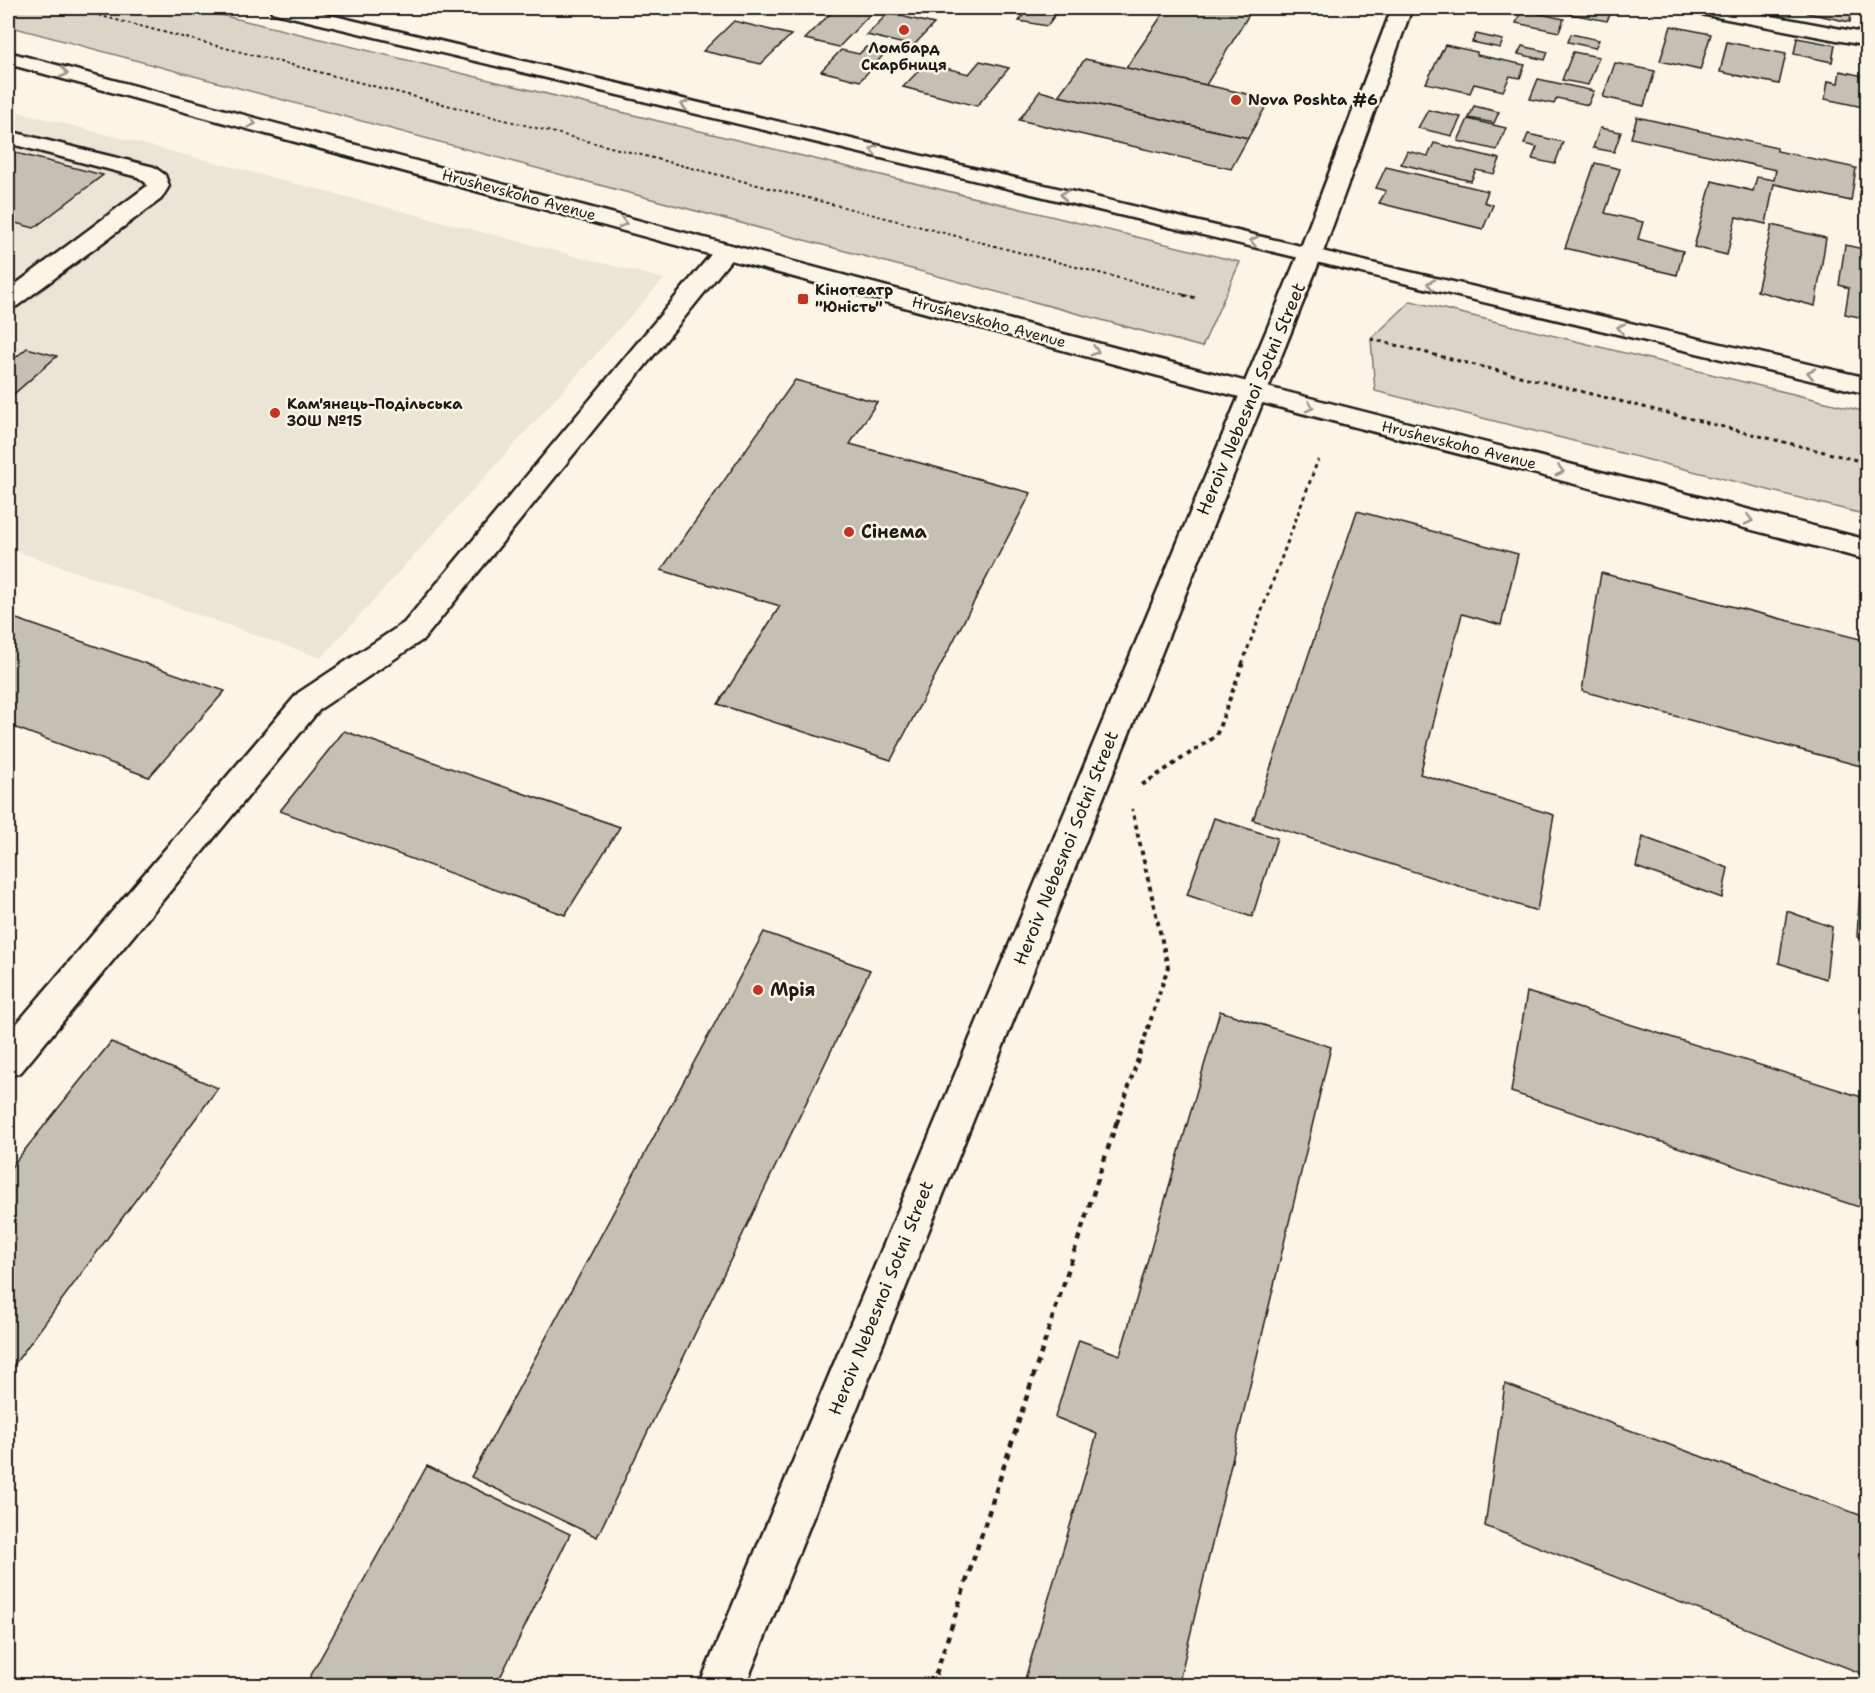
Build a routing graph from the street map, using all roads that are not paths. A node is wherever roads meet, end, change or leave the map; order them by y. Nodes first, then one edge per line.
1 (279, 8) edge
2 (1402, 8) edge
3 (1701, 8) edge
4 (1868, 40) edge
5 (8, 57) edge
6 (8, 137) edge
7 (726, 250) junction
8 (1310, 255) junction
9 (8, 301) edge
10 (1868, 386) edge
11 (1254, 393) junction
12 (1868, 550) edge
13 (8, 1060) edge
14 (722, 1686) edge

8 -> 1 main road
2 - 8 main road, Heroiv Nebesnoi Sotni Street
3 - 4 main road
5 -> 7 main road, Hrushevskoho Avenue
6 - 9 main road
7 -> 11 main road, Hrushevskoho Avenue
7 - 13 main road
10 -> 8 main road
8 - 11 main road, Heroiv Nebesnoi Sotni Street
11 -> 12 main road, Hrushevskoho Avenue
11 - 14 main road, Heroiv Nebesnoi Sotni Street

